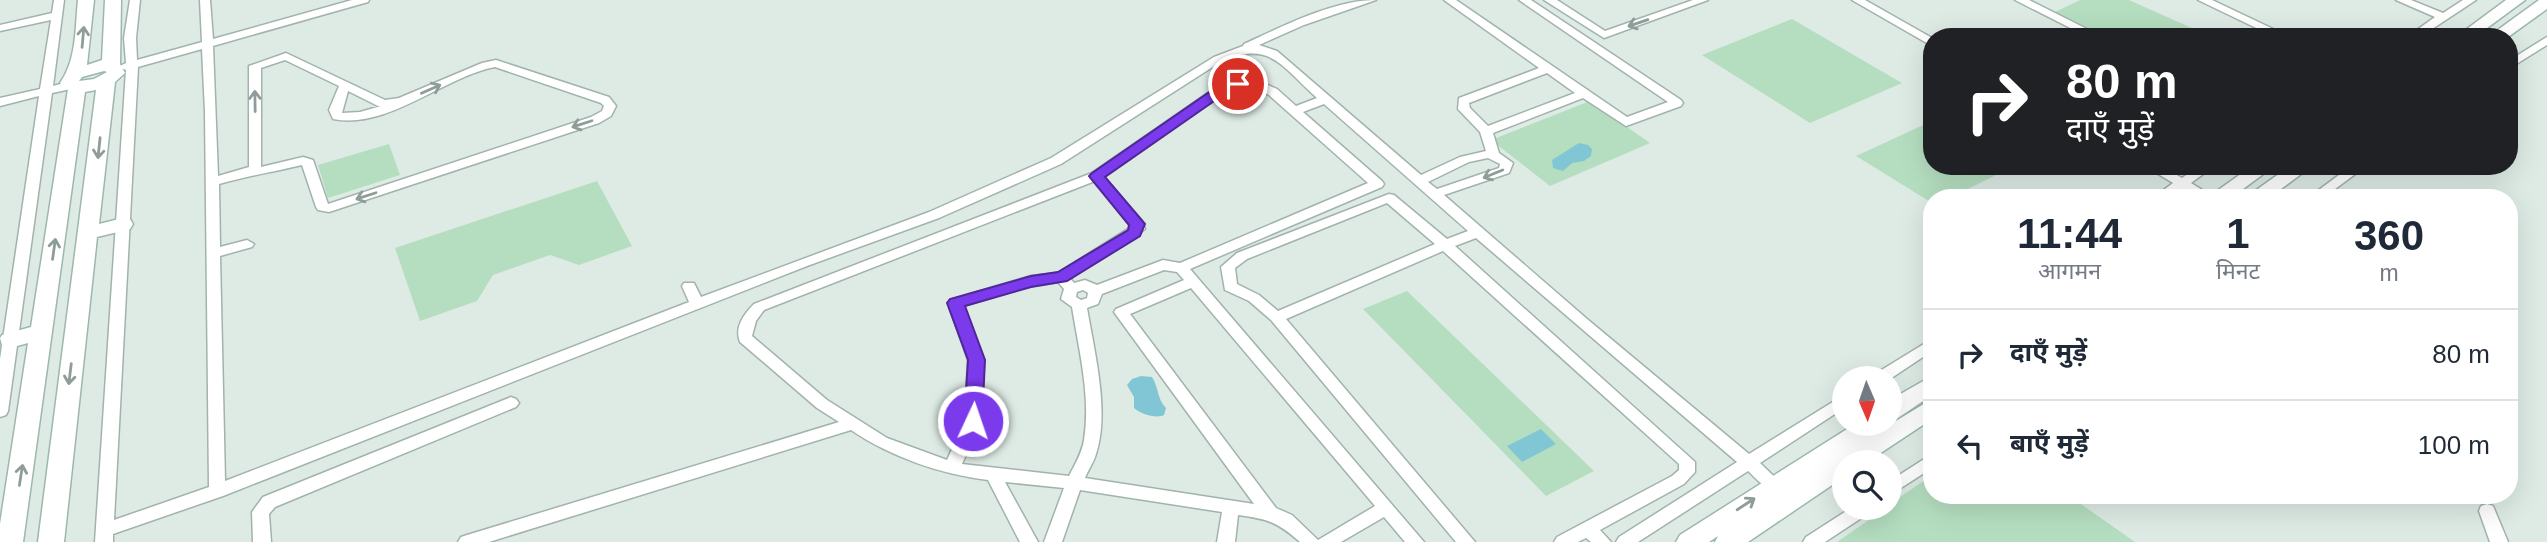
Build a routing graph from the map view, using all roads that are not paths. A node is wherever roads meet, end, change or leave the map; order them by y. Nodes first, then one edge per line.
1 (59, 0) edge
2 (86, 0) edge
3 (113, 0) edge
4 (135, 0) edge
5 (205, 0) edge
6 (364, 0) edge
7 (1371, 0) edge
8 (1449, 0) edge
9 (1524, 0) edge
10 (1549, 0) edge
11 (1703, 0) edge
12 (1857, 0) edge
13 (2020, 0) edge
14 (2203, 0) edge
15 (2400, 0) edge
16 (2471, 0) edge
17 (2517, 0) edge
18 (2547, 2) edge
19 (56, 15) junction
20 (2444, 17) junction
21 (0, 28) edge
22 (2079, 28) edge
23 (2265, 28) edge
24 (2426, 28) edge
25 (2477, 28) edge
26 (2509, 28) edge
27 (1923, 38) edge
28 (2547, 40) edge
29 (206, 44) junction
30 (1241, 48) junction
31 (2518, 60) edge
32 (1548, 69) junction
33 (116, 70) junction
34 (75, 82) junction
35 (345, 85) junction
36 (45, 91) junction
37 (1584, 94) junction
38 (1325, 99) junction
39 (403, 101) junction
40 (0, 102) edge
41 (1294, 111) junction
42 (1486, 131) junction
43 (1493, 153) junction
44 (256, 169) junction
45 (2167, 175) edge
46 (2194, 175) edge
47 (2252, 175) edge
48 (2290, 175) edge
49 (2347, 175) edge
50 (1097, 176) junction
51 (1419, 181) junction
52 (212, 182) junction
53 (2182, 183) junction
54 (2173, 189) edge
55 (2193, 189) edge
56 (2230, 189) edge
57 (2268, 189) edge
58 (2327, 189) edge
59 (1434, 194) junction
60 (123, 224) junction
61 (1479, 232) junction
62 (89, 233) junction
63 (247, 244) dead end
64 (1445, 245) junction
65 (213, 253) junction
66 (1181, 268) junction
67 (1193, 282) junction
68 (1066, 283) junction
69 (689, 286) dead end
70 (1096, 292) junction
71 (698, 304) junction
72 (1079, 305) junction
73 (1276, 317) junction
74 (42, 332) junction
75 (10, 340) junction
76 (1923, 350) edge
77 (1898, 366) edge
78 (1923, 390) edge
79 (511, 403) dead end
80 (1902, 404) edge
81 (1832, 409) edge
82 (0, 411) edge
83 (1923, 414) edge
84 (853, 424) junction
85 (1853, 436) edge
86 (1867, 450) edge
87 (1747, 464) junction
88 (1923, 466) edge
89 (952, 468) junction
90 (1832, 473) edge
91 (993, 474) junction
92 (1902, 481) edge
93 (1074, 483) junction
94 (1775, 485) junction
95 (217, 491) junction
96 (1231, 507) junction
97 (1386, 508) junction
98 (2487, 511) dead end
99 (1270, 513) junction
100 (1845, 520) edge
101 (1588, 528) junction
102 (104, 536) edge
103 (10, 542) edge
104 (51, 542) edge
105 (262, 542) edge
106 (467, 542) edge
107 (1028, 542) edge
108 (1054, 542) edge
109 (1226, 542) edge
110 (1311, 542) edge
111 (1326, 542) edge
112 (1415, 542) edge
113 (1466, 542) edge
114 (1563, 542) edge
115 (1602, 542) edge
116 (1625, 542) edge
117 (1689, 542) edge
118 (1728, 542) edge
119 (1812, 542) edge
120 (2499, 542) edge

1 - 19 street
34 -> 2 main road
3 - 33 main road
4 - 33 street
5 - 29 street
6 - 29 street
7 - 30 street
8 - 32 street
9 - 37 street
11 -> 10 street
12 - 27 street
13 - 22 street
14 - 23 street
15 - 20 street
16 - 20 street
17 - 25 main road
18 - 26 main road
19 - 21 street
19 - 36 street
20 - 24 street
28 - 31 street
29 - 33 street
29 - 52 street
30 - 38 street
30 - 71 street
32 - 37 street
32 - 42 street
33 - 34 main road
33 - 60 street
33 -> 62 main road
34 - 36 street
74 -> 34 main road
35 - 39 street
35 - 39 street
44 -> 35 street
36 - 40 street
36 - 75 street
37 - 42 street
38 - 41 street
38 - 51 street
39 -> 44 street
41 - 50 street
41 - 66 street
42 - 43 street
43 - 51 street
43 -> 59 street
44 - 52 street
45 - 53 street
46 - 53 street
47 - 56 main road
48 - 57 main road
49 - 58 street
50 - 68 street
50 - 84 street
51 - 59 street
52 - 65 street
53 - 54 street
53 - 55 street
59 - 61 street
60 - 62 main road
60 - 102 street
61 - 64 street
61 - 87 street
62 -> 104 main road
63 - 65 street
64 - 73 street
64 - 73 street
64 - 101 street
65 - 95 street
66 - 67 street
66 - 70 street
67 - 97 street
67 - 99 street
68 - 70 street
68 - 72 street
68 - 89 street
69 - 71 street
70 - 72 street
71 - 95 street
72 - 93 street
73 - 113 street
74 - 75 main road
103 -> 74 main road
75 - 82 street
76 - 77 street
78 - 80 main road
79 - 105 street
81 - 87 street
83 - 86 main road
84 - 89 street
84 - 106 street
85 - 94 main road
87 - 94 street
87 - 116 street
88 - 92 street
89 - 91 street
90 - 118 main road
91 - 93 street
91 - 107 street
93 - 96 street
93 - 108 street
117 -> 94 main road
95 - 102 street
96 - 99 street
96 - 109 street
97 - 111 street
97 - 112 street
98 - 120 street
99 - 110 street
100 - 119 street
101 - 114 street
101 - 115 street

